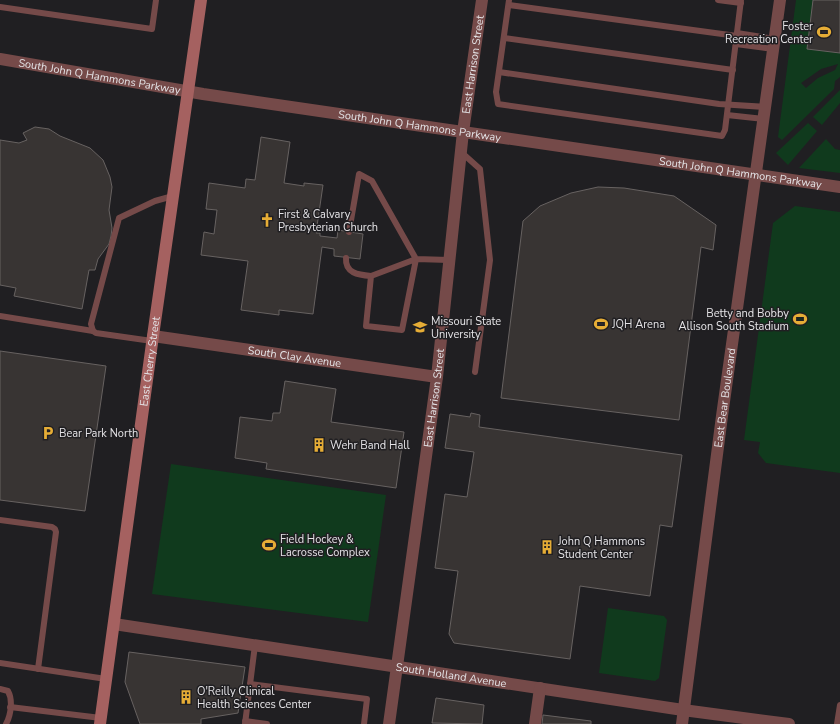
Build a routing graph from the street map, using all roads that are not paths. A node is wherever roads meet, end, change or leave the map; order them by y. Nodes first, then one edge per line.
1 (156, 0) edge
2 (201, 0) edge
3 (482, 0) edge
4 (718, 0) edge
5 (780, 0) edge
6 (509, 2) edge
7 (741, 2) edge
8 (0, 7) edge
9 (737, 35) junction
10 (504, 38) junction
11 (736, 44) junction
12 (774, 44) junction
13 (0, 59) edge
14 (733, 70) junction
15 (499, 72) junction
16 (188, 91) junction
17 (728, 104) junction
18 (765, 113) junction
19 (727, 115) junction
20 (463, 132) junction
21 (461, 152) junction
22 (756, 176) junction
23 (840, 187) edge
24 (173, 196) junction
25 (349, 232) dead end
26 (346, 258) dead end
27 (416, 259) junction
28 (449, 260) junction
29 (370, 276) junction
30 (0, 316) edge
31 (93, 331) junction
32 (152, 338) junction
33 (475, 372) dead end
34 (437, 377) junction
35 (0, 520) edge
36 (114, 624) junction
37 (254, 645) junction
38 (0, 663) edge
39 (396, 666) junction
40 (38, 669) junction
41 (106, 680) junction
42 (250, 684) junction
43 (0, 688) edge
44 (540, 688) junction
45 (840, 704) edge
46 (10, 707) junction
47 (684, 710) junction
48 (101, 721) edge
49 (245, 722) edge
50 (6, 724) edge
51 (267, 724) edge
52 (364, 724) edge
53 (389, 724) edge
54 (535, 724) edge
55 (682, 724) edge
56 (789, 724) edge
57 (837, 724) edge

1 - 8 lane
2 - 16 street, East Cherry Street
3 - 20 street, East Harrison Street
4 - 7 lane
5 - 12 street, East Bear Boulevard
6 - 9 lane
6 - 10 lane
7 - 9 lane
9 - 11 lane
9 - 12 lane
10 - 14 lane
10 - 15 lane
11 - 12 lane
11 - 14 lane
12 - 18 street, East Bear Boulevard
13 - 16 street, South John Q Hammons Parkway
14 - 17 lane
15 - 17 lane
15 - 19 lane
16 - 20 street, South John Q Hammons Parkway
16 - 24 street, East Cherry Street
17 - 18 lane
17 - 19 lane
18 - 19 lane
18 - 22 street, East Bear Boulevard
20 - 21 street, East Harrison Street
20 - 22 street, South John Q Hammons Parkway
21 - 28 street, East Harrison Street
21 - 33 lane
22 - 23 street, South John Q Hammons Parkway
22 - 47 street, East Bear Boulevard
24 - 31 lane
24 - 32 street, East Cherry Street
25 - 27 lane
26 - 29 lane
27 - 28 lane
27 - 29 lane
27 - 29 lane
28 - 34 street, East Harrison Street
30 - 31 lane
31 - 32 lane
32 - 34 street, South Clay Avenue
32 - 36 street, East Cherry Street
34 - 39 street, East Harrison Street
35 - 40 lane
36 - 37 street, South Holland Avenue
36 - 41 street, East Cherry Street
37 - 39 street, South Holland Avenue
37 - 42 lane
38 - 40 lane
39 - 44 street, South Holland Avenue
39 - 53 street, East Harrison Street
40 - 41 lane
41 - 48 street, East Cherry Street
42 - 49 lane
42 - 52 lane
43 - 46 lane
44 - 47 street, South Holland Avenue
44 - 54 street
45 - 57 lane
46 - 48 lane
46 - 50 lane
47 - 55 street, East Bear Boulevard
47 - 56 street, South Holland Avenue
49 - 51 lane

